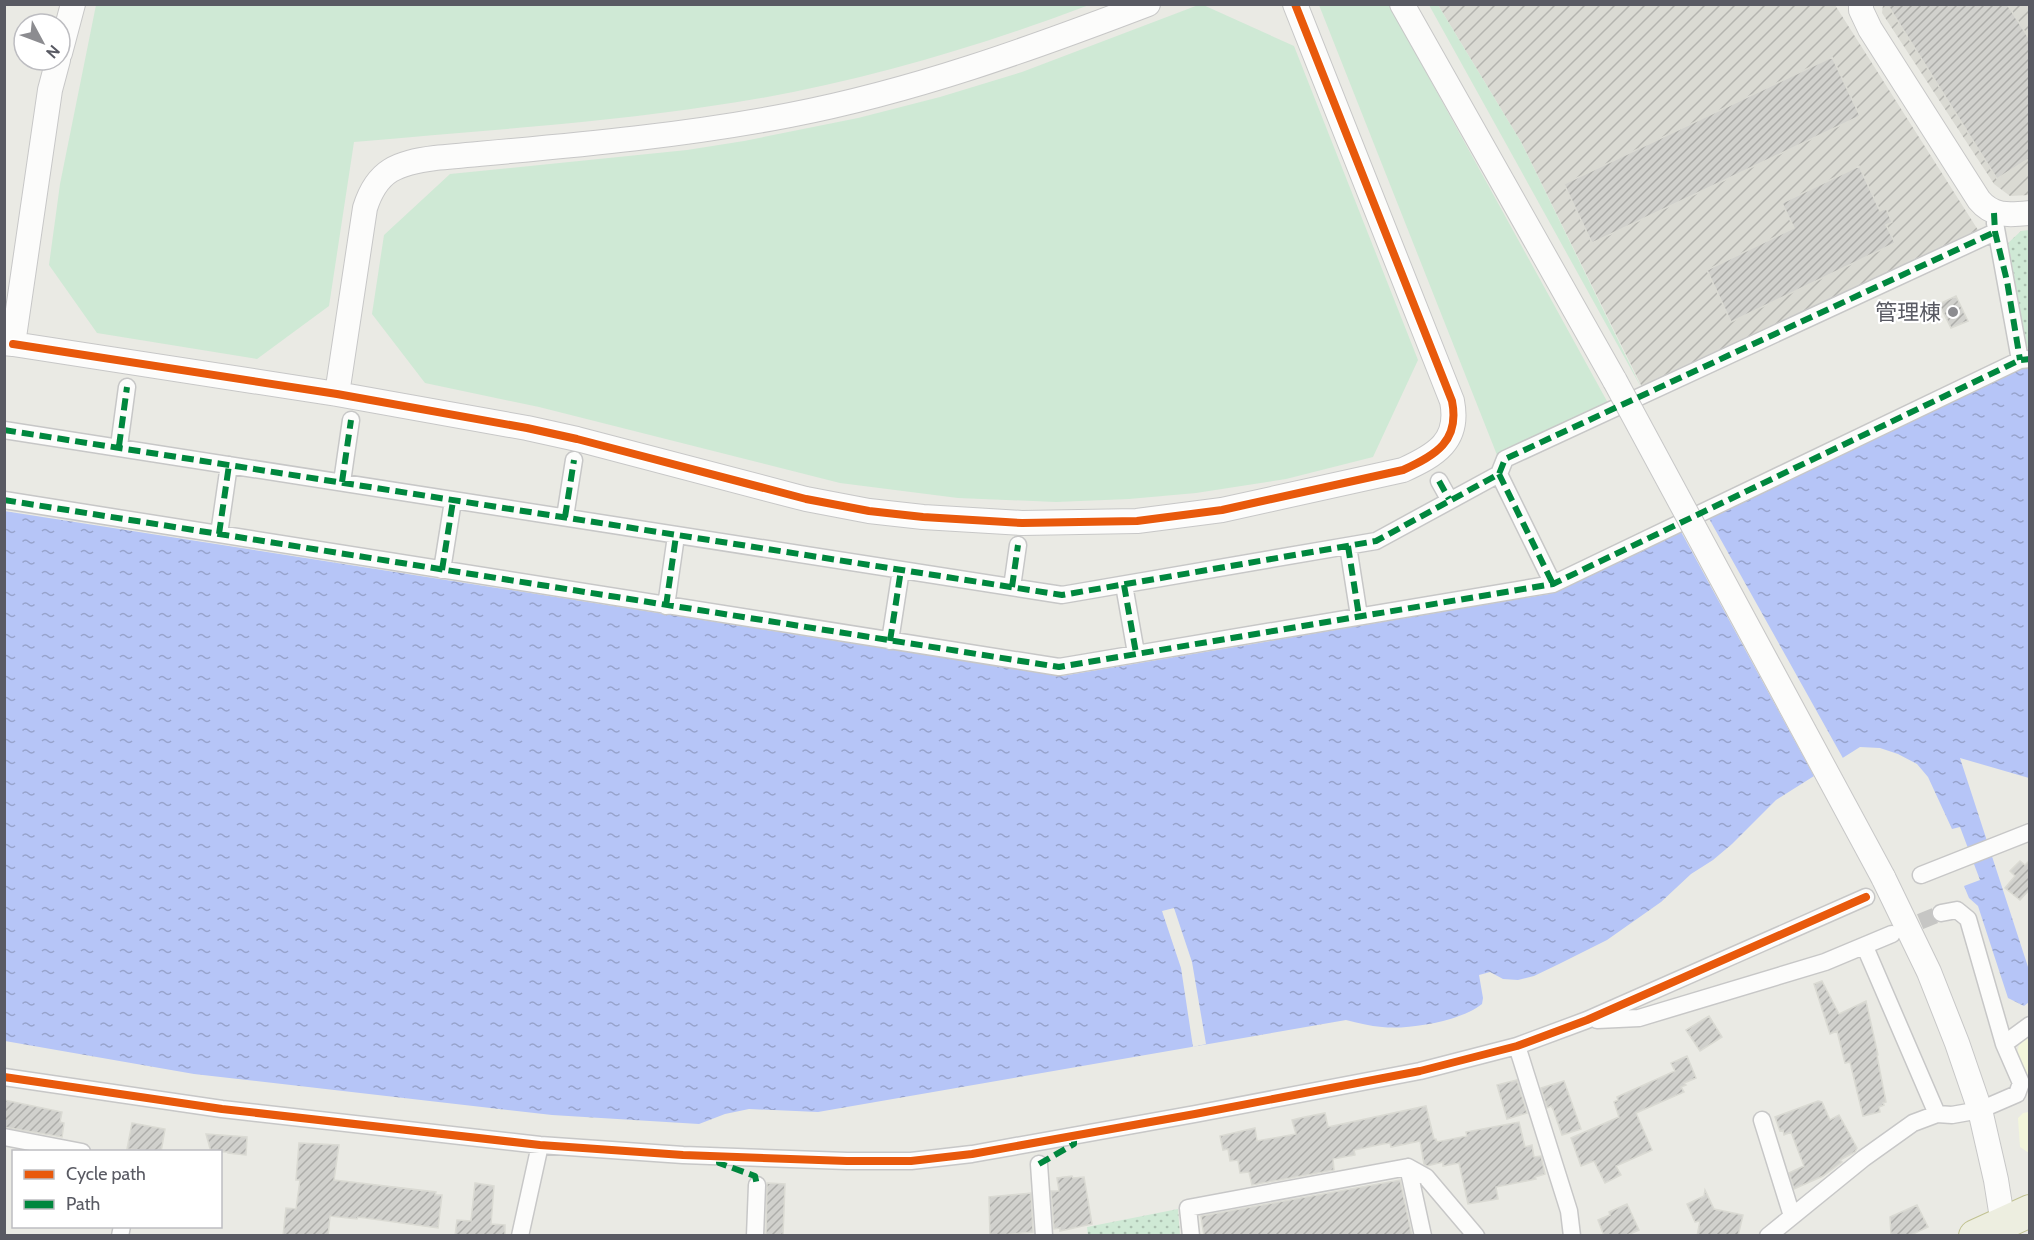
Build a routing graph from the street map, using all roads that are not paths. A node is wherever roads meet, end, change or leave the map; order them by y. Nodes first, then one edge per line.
1 (1148, 4) edge
2 (1295, 4) edge
3 (1402, 4) edge
4 (1861, 4) edge
5 (55, 72) edge
6 (2030, 213) edge
7 (1995, 223) junction
8 (9, 343) edge
9 (2025, 359) edge
10 (128, 387) dead end
11 (337, 394) junction
12 (351, 420) dead end
13 (4, 430) edge
14 (119, 446) junction
15 (574, 460) dead end
16 (229, 465) junction
17 (1499, 474) junction
18 (1439, 481) dead end
19 (342, 482) junction
20 (1449, 499) junction
21 (4, 500) edge
22 (453, 501) junction
23 (565, 517) junction
24 (219, 534) junction
25 (676, 536) junction
26 (1018, 545) dead end
27 (1348, 546) junction
28 (442, 570) junction
29 (901, 570) junction
30 (1124, 585) junction
31 (1553, 585) junction
32 (1012, 587) junction
33 (666, 606) junction
34 (1359, 616) junction
35 (890, 641) junction
36 (1136, 653) junction
37 (2030, 832) edge
38 (1921, 875) dead end
39 (1866, 897) dead end
40 (1941, 913) tunnel mouth
41 (1892, 934) tunnel mouth
42 (1865, 947) junction
43 (1587, 1020) junction
44 (2030, 1025) edge
45 (2004, 1044) junction
46 (1517, 1046) junction
47 (4, 1077) edge
48 (1980, 1110) junction
49 (1937, 1114) junction
50 (1762, 1120) dead end
51 (4, 1137) edge
52 (540, 1145) junction
53 (72, 1150) edge
54 (1039, 1164) dead end
55 (1408, 1167) junction
56 (757, 1185) dead end
57 (1792, 1216) junction
58 (2003, 1224) edge
59 (520, 1236) edge
60 (755, 1236) edge
61 (1044, 1236) edge
62 (1191, 1236) edge
63 (1424, 1236) edge
64 (1476, 1236) edge
65 (1572, 1236) edge
66 (1768, 1236) edge

1 - 11 street
2 - 11 street
3 - 48 street, bridge
4 - 7 street
5 - 8 street
6 - 7 street
7 - 9 street
7 - 17 street
8 - 11 street
9 - 31 street
10 - 14 street
12 - 19 street
13 - 14 street
14 - 16 street
15 - 23 street
16 - 19 street
16 - 24 street
17 - 20 street
17 - 31 street
18 - 20 street
19 - 22 street
20 - 27 street
21 - 24 street
22 - 23 street
22 - 28 street
23 - 25 street
24 - 28 street
25 - 29 street
25 - 33 street
26 - 32 street
27 - 30 street
27 - 34 street
28 - 33 street
29 - 32 street
29 - 35 street
30 - 32 street
30 - 36 street
31 - 34 street
33 - 35 street
34 - 36 street
35 - 36 street
37 - 38 street
39 - 43 street
40 - 45 street
41 - 42 street
42 - 43 street
42 - 49 street
43 - 46 street
44 - 45 street
45 - 48 street
46 - 52 street
46 - 65 street
47 - 52 street
48 - 49 street
48 - 58 street
49 - 57 street
50 - 57 street
51 - 53 street
52 - 59 street
54 - 61 street
55 - 62 street
55 - 63 street
55 - 64 street
56 - 60 street
57 - 66 street

